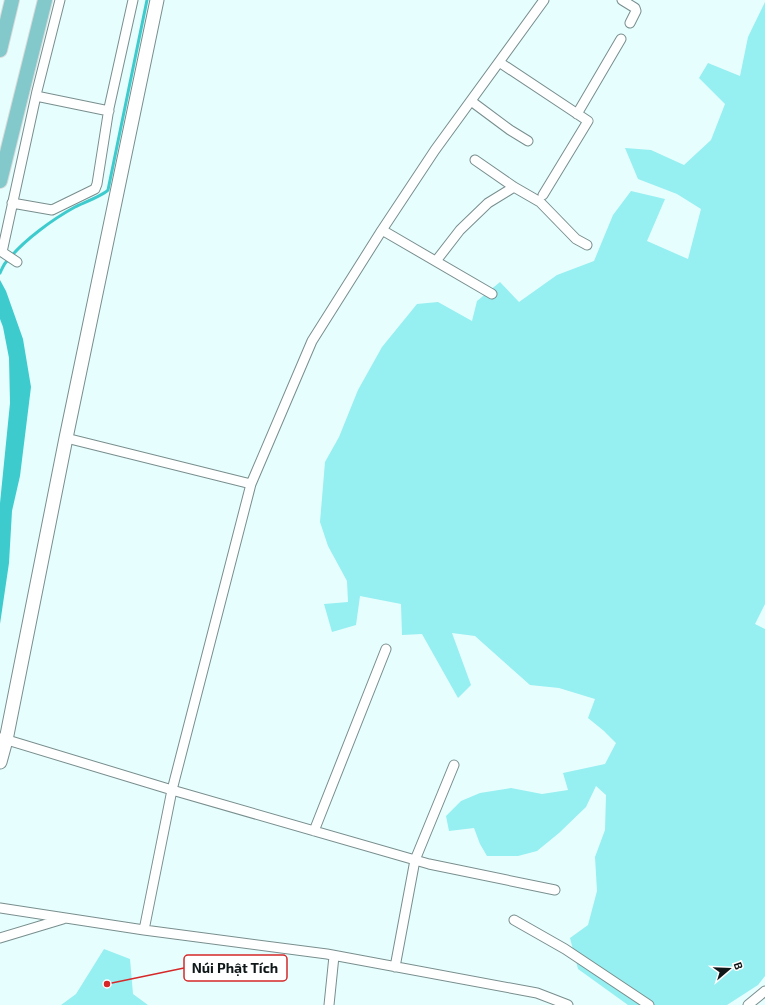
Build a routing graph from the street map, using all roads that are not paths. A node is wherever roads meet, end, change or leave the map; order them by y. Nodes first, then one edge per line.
1 (12, 0) edge
2 (45, 0) edge
3 (60, 0) edge
4 (133, 0) edge
5 (158, 0) edge
6 (544, 0) edge
7 (622, 0) edge
8 (630, 23) dead end
9 (621, 39) dead end
10 (0, 50) edge
11 (499, 62) junction
12 (36, 96) junction
13 (471, 101) junction
14 (109, 111) junction
15 (577, 114) junction
16 (528, 141) dead end
17 (475, 160) dead end
18 (0, 181) edge
19 (514, 187) junction
20 (543, 195) dead end
21 (12, 203) junction
22 (382, 230) junction
23 (587, 245) dead end
24 (2, 252) edge
25 (436, 261) junction
26 (17, 262) dead end
27 (492, 294) dead end
28 (66, 438) junction
29 (251, 484) junction
30 (386, 649) dead end
31 (3, 739) edge
32 (0, 762) edge
33 (454, 765) dead end
34 (172, 790) junction
35 (314, 831) junction
36 (415, 860) junction
37 (555, 890) dead end
38 (0, 908) edge
39 (66, 918) junction
40 (514, 920) dead end
41 (144, 930) junction
42 (0, 938) edge
43 (334, 956) junction
44 (395, 967) junction
45 (765, 991) edge
46 (329, 1005) edge
47 (568, 1005) edge
48 (649, 1005) edge
49 (748, 1005) edge

1 - 10 main road
2 - 18 main road
3 - 12 street
4 - 14 street
5 - 28 street
6 - 11 street
7 - 8 street
9 - 15 street
11 - 13 street
11 - 15 street
12 - 14 street
12 - 21 street
13 - 16 street
13 - 22 street
14 - 21 street
15 - 20 street
17 - 19 street
19 - 23 street
19 - 25 street
21 - 24 street
22 - 25 street
22 - 29 street
24 - 26 street
25 - 27 street
28 - 29 street
28 - 31 street
29 - 34 street
30 - 35 street
31 - 32 street
31 - 34 street
33 - 36 street
34 - 35 street
34 - 41 street
35 - 36 street
36 - 37 street
36 - 44 street
38 - 39 street
39 - 41 street
39 - 42 street
40 - 48 street
41 - 43 street
43 - 44 street
43 - 46 street
44 - 47 street
45 - 49 street

